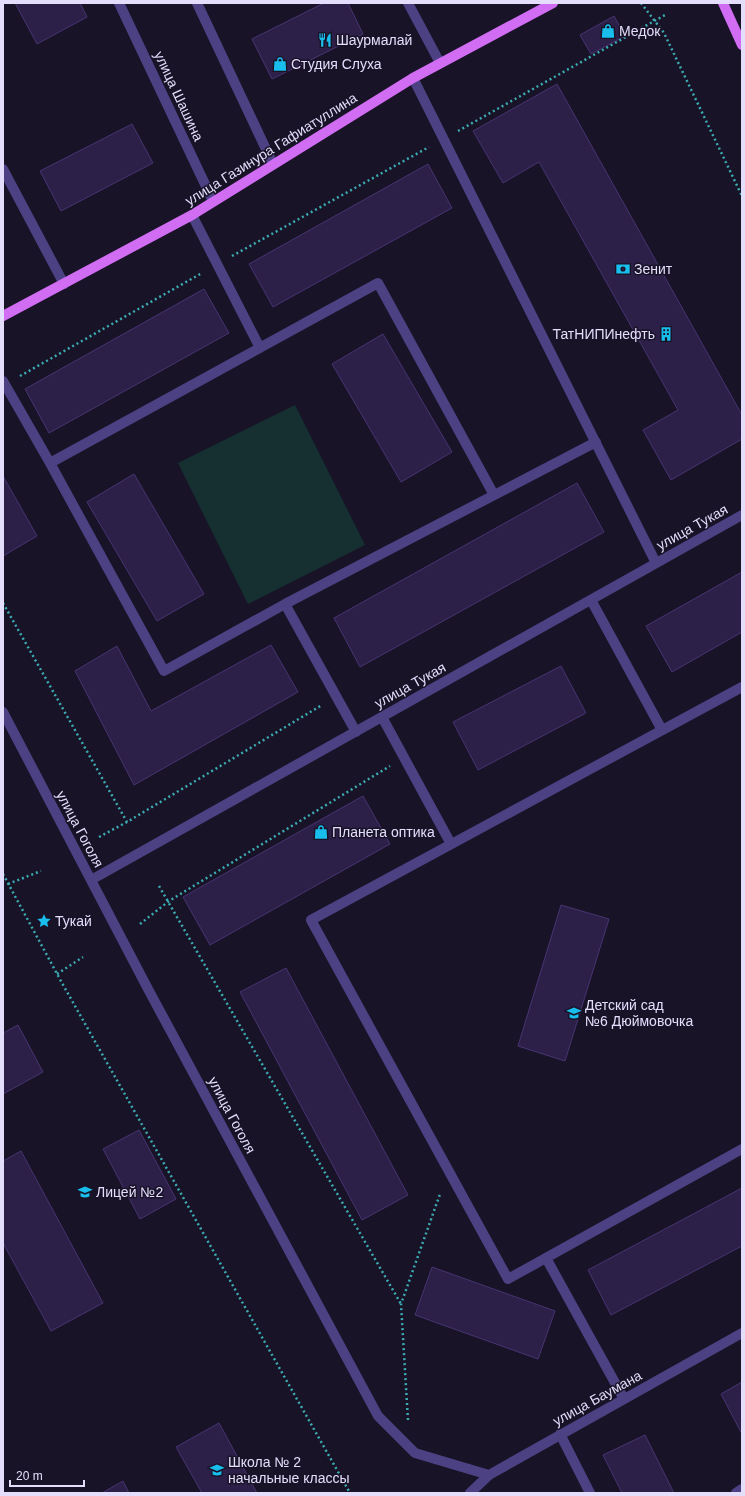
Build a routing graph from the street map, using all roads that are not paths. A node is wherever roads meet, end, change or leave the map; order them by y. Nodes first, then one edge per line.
1 (119, 3) edge
2 (197, 3) edge
3 (408, 3) edge
4 (553, 3) edge
5 (723, 3) edge
6 (742, 46) edge
7 (440, 63) junction
8 (413, 78) junction
9 (273, 164) junction
10 (3, 169) edge
11 (213, 201) junction
12 (192, 215) junction
13 (64, 284) junction
14 (3, 316) edge
15 (260, 348) junction
16 (4, 383) edge
17 (596, 442) junction
18 (50, 463) junction
19 (494, 495) junction
20 (742, 515) edge
21 (656, 563) junction
22 (590, 600) junction
23 (286, 604) junction
24 (742, 687) edge
25 (3, 712) edge
26 (382, 717) junction
27 (662, 730) junction
28 (356, 732) junction
29 (451, 844) junction
30 (91, 880) junction
31 (742, 1149) edge
32 (546, 1258) junction
33 (742, 1332) edge
34 (624, 1399) junction
35 (560, 1434) junction
36 (489, 1475) junction
37 (742, 1489) edge
38 (470, 1493) edge
39 (590, 1493) edge
40 (736, 1493) edge

1 - 11 street, улица Шашина
2 - 9 street
3 - 7 street
4 - 7 main road, улица Газинура Гафиатуллина
5 - 6 main road
7 - 8 main road, улица Газинура Гафиатуллина
8 - 9 main road, улица Газинура Гафиатуллина
8 - 17 street
9 - 11 main road, улица Газинура Гафиатуллина
10 - 13 street
11 - 12 main road, улица Газинура Гафиатуллина
12 - 13 main road, улица Газинура Гафиатуллина
12 - 15 street
13 - 14 main road, улица Газинура Гафиатуллина
15 - 18 street
15 - 19 street
16 - 18 street
17 - 19 street
17 - 21 street
18 - 23 street
19 - 23 street
20 - 21 street, улица Тукая
21 - 22 street, улица Тукая
22 - 26 street, улица Тукая
22 - 27 street
23 - 28 street
24 - 27 street
25 - 30 street, улица Гоголя
26 - 28 street, улица Тукая
26 - 29 street
27 - 29 street
28 - 30 street, улица Тукая
29 - 32 street
30 - 36 street, улица Гоголя
31 - 32 street
32 - 34 street
33 - 34 street, улица Баумана
34 - 35 street, улица Баумана
35 - 36 street, улица Баумана
35 - 39 street
36 - 38 street, улица Баумана
37 - 40 street

